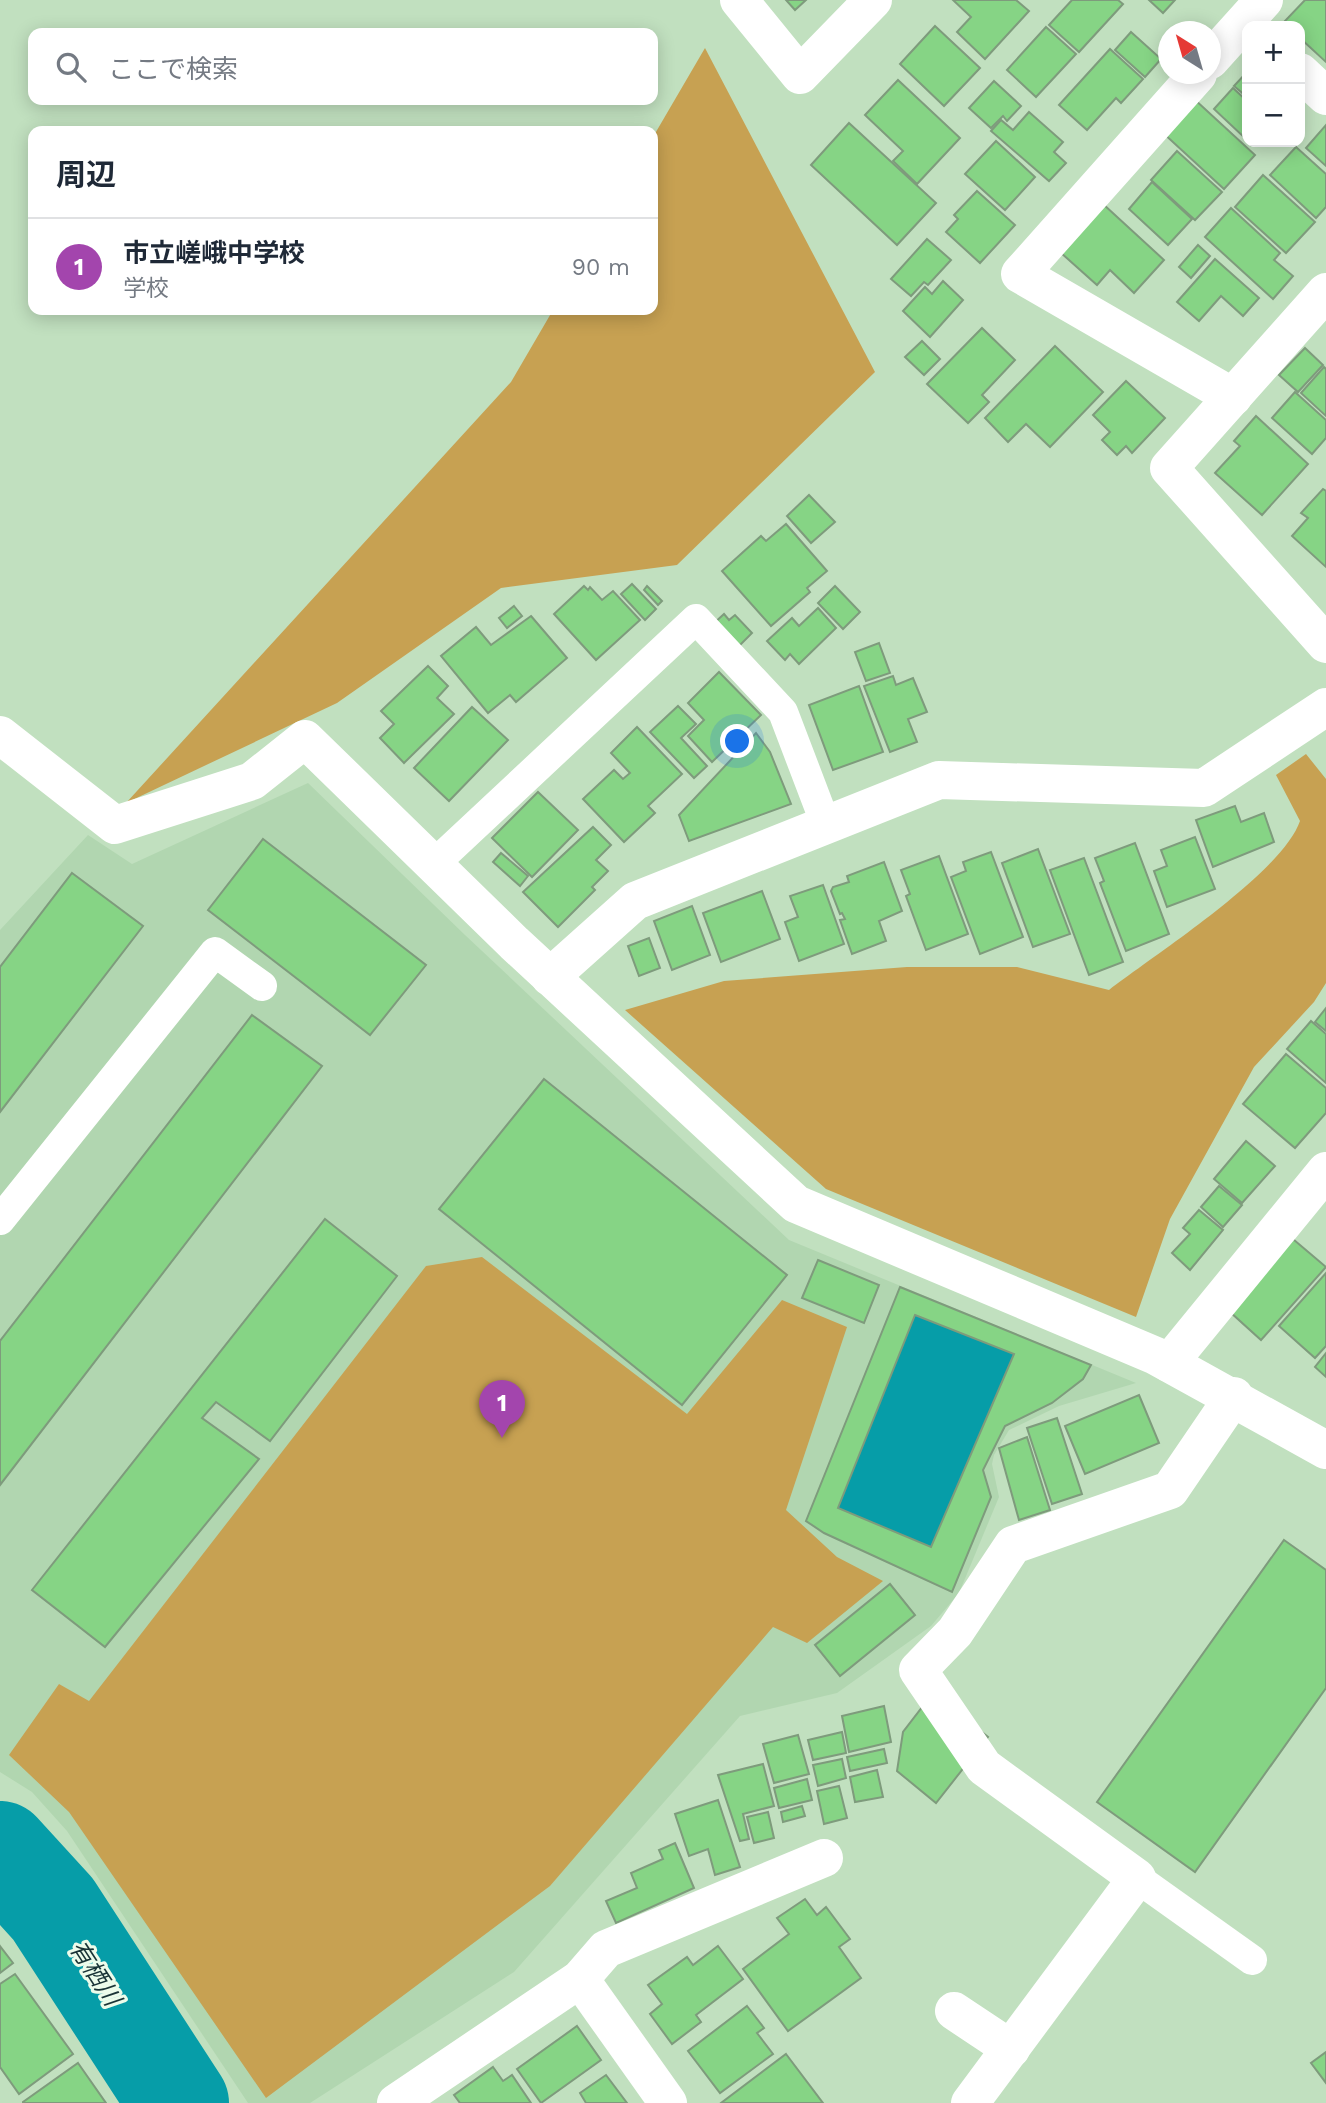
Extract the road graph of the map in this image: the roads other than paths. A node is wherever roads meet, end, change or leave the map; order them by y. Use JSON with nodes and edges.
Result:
{"nodes":[{"id":1,"x":739,"y":0,"type":"edge"},
{"id":2,"x":873,"y":0,"type":"edge"},
{"id":3,"x":1253,"y":16,"type":"edge"},
{"id":4,"x":1221,"y":49,"type":"edge"},
{"id":5,"x":1305,"y":77,"type":"edge"},
{"id":6,"x":1189,"y":84,"type":"edge"},
{"id":7,"x":1326,"y":96,"type":"edge"},
{"id":8,"x":1326,"y":292,"type":"edge"},
{"id":9,"x":1233,"y":397,"type":"junction"},
{"id":10,"x":1326,"y":644,"type":"edge"},
{"id":11,"x":1326,"y":707,"type":"edge"},
{"id":12,"x":0,"y":735,"type":"edge"},
{"id":13,"x":826,"y":825,"type":"junction"},
{"id":14,"x":433,"y":864,"type":"junction"},
{"id":15,"x":550,"y":977,"type":"junction"},
{"id":16,"x":262,"y":986,"type":"dead end"},
{"id":17,"x":1326,"y":1171,"type":"edge"},
{"id":18,"x":0,"y":1220,"type":"edge"},
{"id":19,"x":1169,"y":1363,"type":"junction"},
{"id":20,"x":1234,"y":1396,"type":"junction"},
{"id":21,"x":1326,"y":1450,"type":"edge"},
{"id":22,"x":824,"y":1858,"type":"dead end"},
{"id":23,"x":1137,"y":1878,"type":"junction"},
{"id":24,"x":1252,"y":1960,"type":"dead end"},
{"id":25,"x":580,"y":1979,"type":"junction"},
{"id":26,"x":954,"y":2011,"type":"dead end"},
{"id":27,"x":1011,"y":2049,"type":"junction"},
{"id":28,"x":396,"y":2103,"type":"edge"},
{"id":29,"x":668,"y":2103,"type":"edge"},
{"id":30,"x":970,"y":2103,"type":"edge"}],
"edges":[{"from":1,"to":2,"type":"street"},
{"from":3,"to":4,"type":"street"},
{"from":5,"to":7,"type":"street"},
{"from":6,"to":9,"type":"street"},
{"from":8,"to":9,"type":"street"},
{"from":9,"to":10,"type":"street"},
{"from":11,"to":13,"type":"street"},
{"from":12,"to":14,"type":"street"},
{"from":13,"to":14,"type":"lane"},
{"from":13,"to":15,"type":"street"},
{"from":14,"to":15,"type":"street"},
{"from":15,"to":19,"type":"street"},
{"from":16,"to":18,"type":"lane"},
{"from":17,"to":19,"type":"street"},
{"from":19,"to":20,"type":"street"},
{"from":20,"to":21,"type":"street"},
{"from":20,"to":23,"type":"street"},
{"from":22,"to":25,"type":"street"},
{"from":23,"to":24,"type":"lane"},
{"from":23,"to":27,"type":"street"},
{"from":25,"to":28,"type":"street"},
{"from":25,"to":29,"type":"street"},
{"from":26,"to":27,"type":"street"},
{"from":27,"to":30,"type":"street"}]}
